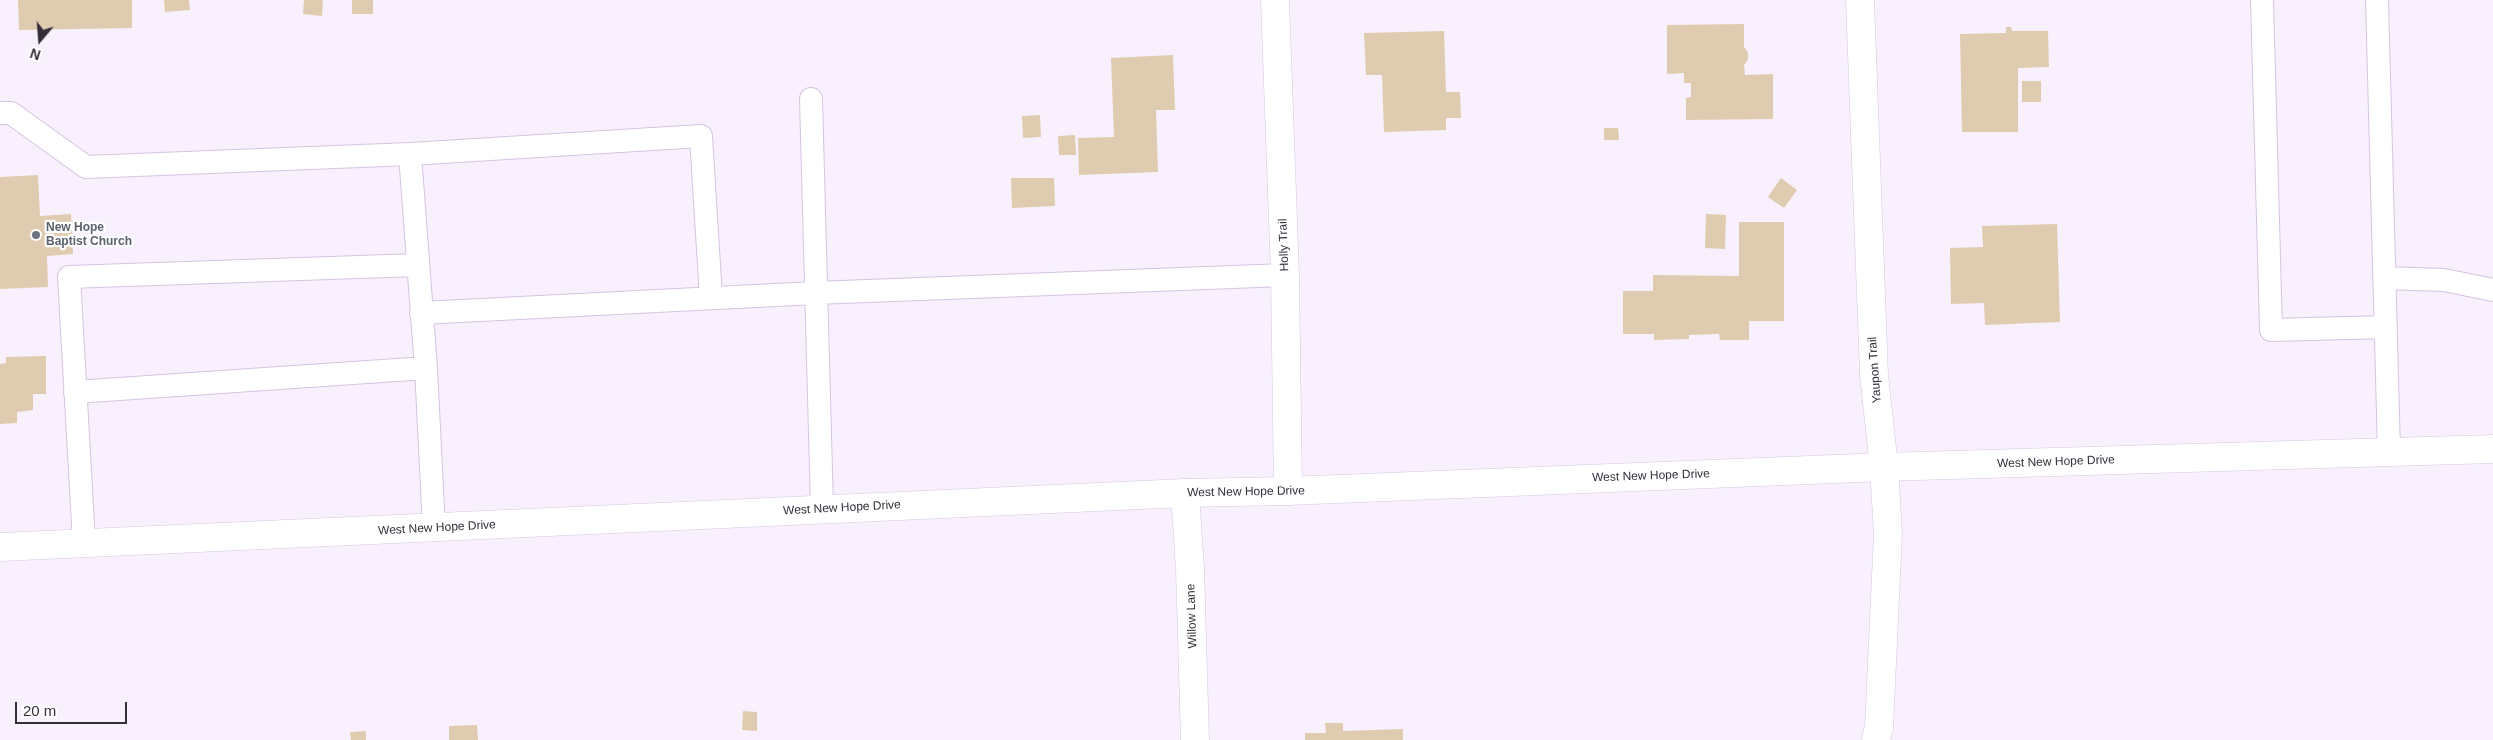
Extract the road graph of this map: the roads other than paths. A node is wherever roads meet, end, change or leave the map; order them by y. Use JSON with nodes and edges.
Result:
{"nodes":[{"id":1,"x":1275,"y":0,"type":"edge"},
{"id":2,"x":1860,"y":0,"type":"edge"},
{"id":3,"x":2262,"y":0,"type":"edge"},
{"id":4,"x":2377,"y":0,"type":"edge"},
{"id":5,"x":811,"y":99,"type":"dead end"},
{"id":6,"x":0,"y":113,"type":"edge"},
{"id":7,"x":410,"y":154,"type":"junction"},
{"id":8,"x":417,"y":265,"type":"junction"},
{"id":9,"x":1285,"y":275,"type":"junction"},
{"id":10,"x":2384,"y":278,"type":"junction"},
{"id":11,"x":2493,"y":290,"type":"edge"},
{"id":12,"x":815,"y":292,"type":"junction"},
{"id":13,"x":710,"y":298,"type":"junction"},
{"id":14,"x":421,"y":313,"type":"junction"},
{"id":15,"x":2386,"y":327,"type":"junction"},
{"id":16,"x":426,"y":368,"type":"junction"},
{"id":17,"x":75,"y":392,"type":"junction"},
{"id":18,"x":2493,"y":449,"type":"edge"},
{"id":19,"x":2389,"y":452,"type":"junction"},
{"id":20,"x":1884,"y":467,"type":"junction"},
{"id":21,"x":1288,"y":491,"type":"junction"},
{"id":22,"x":1185,"y":493,"type":"junction"},
{"id":23,"x":822,"y":508,"type":"junction"},
{"id":24,"x":434,"y":528,"type":"junction"},
{"id":25,"x":84,"y":542,"type":"junction"},
{"id":26,"x":0,"y":547,"type":"edge"},
{"id":27,"x":1195,"y":740,"type":"edge"},
{"id":28,"x":1876,"y":740,"type":"edge"}],
"edges":[{"from":1,"to":9,"type":"main road","name":"Holly Trail"},
{"from":2,"to":20,"type":"main road","name":"Yaupon Trail"},
{"from":3,"to":15,"type":"lane"},
{"from":4,"to":10,"type":"lane"},
{"from":5,"to":12,"type":"lane"},
{"from":6,"to":7,"type":"lane"},
{"from":7,"to":8,"type":"lane"},
{"from":7,"to":13,"type":"lane"},
{"from":8,"to":14,"type":"lane"},
{"from":8,"to":17,"type":"lane"},
{"from":9,"to":12,"type":"lane"},
{"from":9,"to":21,"type":"main road","name":"Holly Trail"},
{"from":10,"to":11,"type":"lane"},
{"from":10,"to":15,"type":"lane"},
{"from":12,"to":13,"type":"lane"},
{"from":12,"to":23,"type":"lane"},
{"from":13,"to":14,"type":"lane"},
{"from":14,"to":16,"type":"lane"},
{"from":15,"to":19,"type":"lane"},
{"from":16,"to":17,"type":"lane"},
{"from":16,"to":24,"type":"lane"},
{"from":17,"to":25,"type":"lane"},
{"from":18,"to":19,"type":"main road","name":"West New Hope Drive"},
{"from":19,"to":20,"type":"main road","name":"West New Hope Drive"},
{"from":20,"to":21,"type":"main road","name":"West New Hope Drive"},
{"from":20,"to":28,"type":"main road","name":"Yaupon Trail"},
{"from":21,"to":22,"type":"main road","name":"West New Hope Drive"},
{"from":22,"to":23,"type":"main road","name":"West New Hope Drive"},
{"from":22,"to":27,"type":"main road","name":"Willow Lane"},
{"from":23,"to":24,"type":"main road","name":"West New Hope Drive"},
{"from":24,"to":25,"type":"main road","name":"West New Hope Drive"},
{"from":25,"to":26,"type":"main road","name":"West New Hope Drive"}]}
